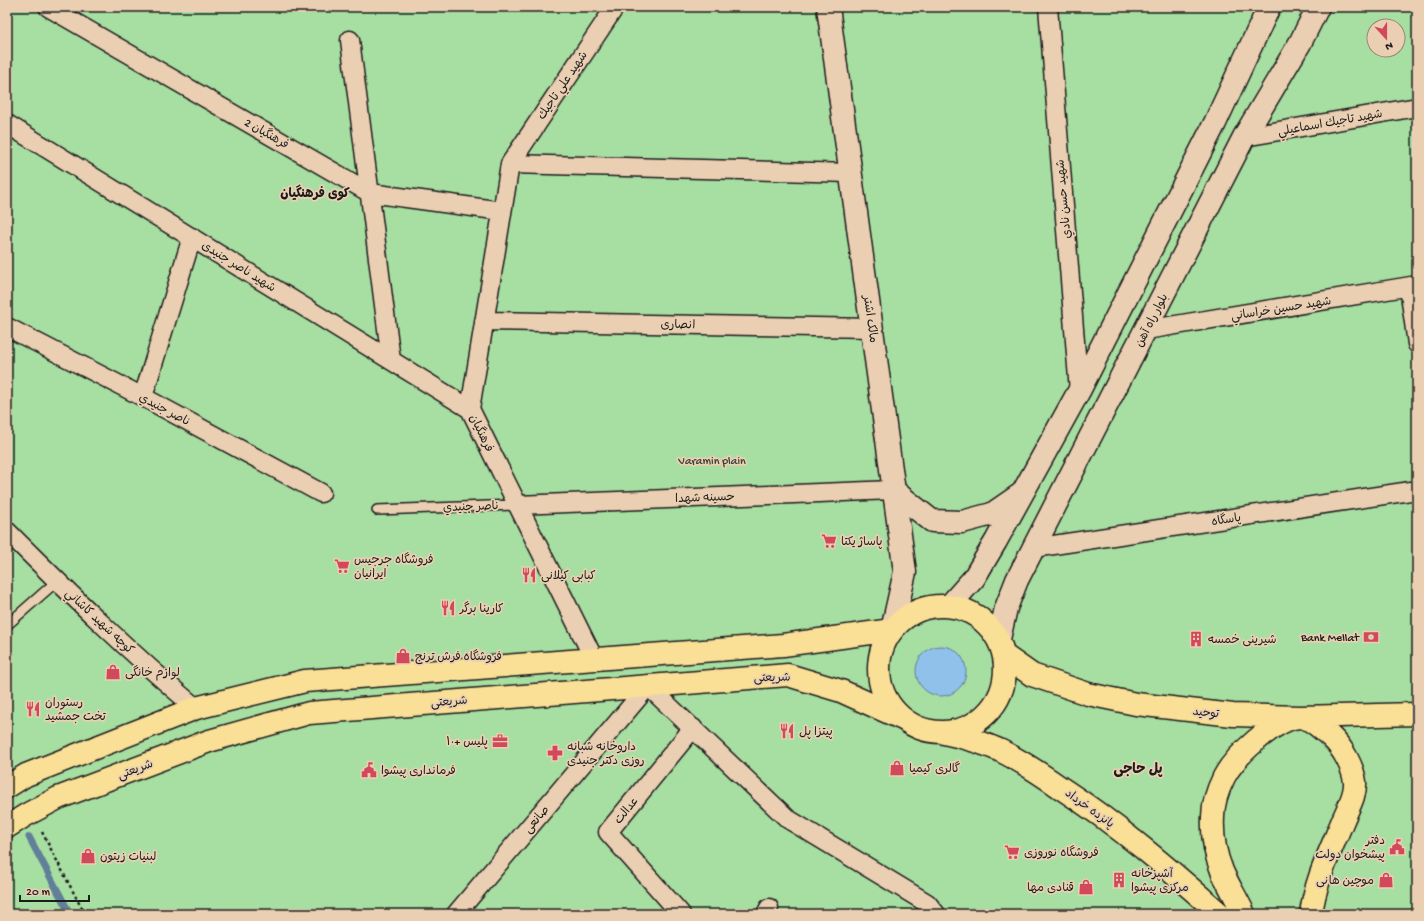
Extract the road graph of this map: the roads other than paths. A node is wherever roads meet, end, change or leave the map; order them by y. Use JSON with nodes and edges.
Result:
{"nodes":[{"id":1,"x":48,"y":7,"type":"edge"},
{"id":2,"x":615,"y":7,"type":"edge"},
{"id":3,"x":828,"y":7,"type":"edge"},
{"id":4,"x":1048,"y":7,"type":"edge"},
{"id":5,"x":1269,"y":7,"type":"edge"},
{"id":6,"x":1318,"y":7,"type":"edge"},
{"id":7,"x":350,"y":40,"type":"dead end"},
{"id":8,"x":1417,"y":107,"type":"edge"},
{"id":9,"x":7,"y":124,"type":"edge"},
{"id":10,"x":1244,"y":137,"type":"junction"},
{"id":11,"x":510,"y":164,"type":"junction"},
{"id":12,"x":851,"y":173,"type":"junction"},
{"id":13,"x":370,"y":193,"type":"junction"},
{"id":14,"x":502,"y":211,"type":"junction"},
{"id":15,"x":192,"y":238,"type":"junction"},
{"id":16,"x":1413,"y":286,"type":"edge"},
{"id":17,"x":484,"y":320,"type":"junction"},
{"id":18,"x":7,"y":326,"type":"edge"},
{"id":19,"x":872,"y":328,"type":"junction"},
{"id":20,"x":1146,"y":330,"type":"junction"},
{"id":21,"x":1417,"y":344,"type":"edge"},
{"id":22,"x":391,"y":360,"type":"junction"},
{"id":23,"x":1079,"y":391,"type":"junction"},
{"id":24,"x":143,"y":397,"type":"junction"},
{"id":25,"x":470,"y":409,"type":"junction"},
{"id":26,"x":893,"y":490,"type":"junction"},
{"id":27,"x":1417,"y":490,"type":"edge"},
{"id":28,"x":321,"y":493,"type":"dead end"},
{"id":29,"x":1023,"y":493,"type":"junction"},
{"id":30,"x":517,"y":505,"type":"junction"},
{"id":31,"x":377,"y":510,"type":"dead end"},
{"id":32,"x":7,"y":531,"type":"edge"},
{"id":33,"x":1034,"y":548,"type":"junction"},
{"id":34,"x":57,"y":581,"type":"junction"},
{"id":35,"x":950,"y":605,"type":"junction"},
{"id":36,"x":7,"y":625,"type":"edge"},
{"id":37,"x":892,"y":630,"type":"junction"},
{"id":38,"x":1002,"y":647,"type":"junction"},
{"id":39,"x":594,"y":659,"type":"junction"},
{"id":40,"x":648,"y":686,"type":"junction"},
{"id":41,"x":196,"y":708,"type":"junction"},
{"id":42,"x":1417,"y":714,"type":"edge"},
{"id":43,"x":1300,"y":717,"type":"junction"},
{"id":44,"x":904,"y":719,"type":"junction"},
{"id":45,"x":693,"y":728,"type":"junction"},
{"id":46,"x":943,"y":732,"type":"junction"},
{"id":47,"x":7,"y":787,"type":"edge"},
{"id":48,"x":7,"y":827,"type":"edge"},
{"id":49,"x":928,"y":910,"type":"edge"},
{"id":50,"x":676,"y":912,"type":"edge"},
{"id":51,"x":456,"y":914,"type":"edge"},
{"id":52,"x":1220,"y":914,"type":"edge"},
{"id":53,"x":1244,"y":914,"type":"edge"},
{"id":54,"x":1311,"y":914,"type":"edge"}],
"edges":[{"from":1,"to":13,"type":"street","name":"فرهنگيان 2"},
{"from":2,"to":11,"type":"street","name":"شهيد علي تاجيك"},
{"from":3,"to":12,"type":"main road","name":"مالک اشتر"},
{"from":4,"to":23,"type":"street","name":"شهيد حسن نادي"},
{"from":5,"to":23,"type":"main road"},
{"from":6,"to":10,"type":"main road","name":"بلوار راه آهن"},
{"from":7,"to":13,"type":"street"},
{"from":8,"to":10,"type":"street","name":"شهيد تاجيك اسماعيلي"},
{"from":9,"to":15,"type":"street","name":"شهيد ناصر جنیدی"},
{"from":10,"to":20,"type":"main road","name":"بلوار راه آهن"},
{"from":11,"to":12,"type":"street"},
{"from":11,"to":14,"type":"street","name":"فرهنگیان"},
{"from":12,"to":19,"type":"main road","name":"مالک اشتر"},
{"from":13,"to":14,"type":"street","name":"فرهنگيان 2"},
{"from":13,"to":22,"type":"street"},
{"from":14,"to":17,"type":"street","name":"فرهنگیان"},
{"from":15,"to":22,"type":"street","name":"شهيد ناصر جنیدی"},
{"from":15,"to":24,"type":"street"},
{"from":16,"to":20,"type":"street","name":"شهيد حسين خراساني"},
{"from":16,"to":21,"type":"street"},
{"from":17,"to":19,"type":"street","name":"انصاری"},
{"from":17,"to":25,"type":"street","name":"فرهنگیان"},
{"from":18,"to":24,"type":"street","name":"ناصر جنيدي"},
{"from":19,"to":26,"type":"main road","name":"مالک اشتر"},
{"from":20,"to":33,"type":"main road","name":"بلوار راه آهن"},
{"from":22,"to":25,"type":"street","name":"شهيد ناصر جنیدی"},
{"from":23,"to":29,"type":"main road"},
{"from":24,"to":28,"type":"street","name":"ناصر جنيدي"},
{"from":25,"to":30,"type":"street","name":"فرهنگیان"},
{"from":26,"to":29,"type":"main road"},
{"from":26,"to":30,"type":"street","name":"حسینه شهدا"},
{"from":26,"to":37,"type":"main road","name":"مالک اشتر"},
{"from":27,"to":33,"type":"street","name":"پاسگاه"},
{"from":29,"to":35,"type":"main road"},
{"from":30,"to":31,"type":"lane","name":"ناصر جنيدي"},
{"from":30,"to":39,"type":"street","name":"فرهنگیان"},
{"from":32,"to":34,"type":"street","name":"كوچه شهيد كاشاني"},
{"from":33,"to":38,"type":"main road","name":"بلوار راه آهن"},
{"from":34,"to":36,"type":"lane"},
{"from":34,"to":41,"type":"street","name":"كوچه شهيد كاشاني"},
{"from":35,"to":37,"type":"main road"},
{"from":35,"to":38,"type":"main road"},
{"from":37,"to":39,"type":"main road"},
{"from":37,"to":44,"type":"main road"},
{"from":38,"to":43,"type":"main road","name":"توحید"},
{"from":38,"to":46,"type":"main road"},
{"from":39,"to":41,"type":"main road"},
{"from":40,"to":44,"type":"main road","name":"شریعتی"},
{"from":40,"to":45,"type":"street"},
{"from":40,"to":48,"type":"main road","name":"شریعتی"},
{"from":40,"to":51,"type":"street","name":"صانعی"},
{"from":41,"to":47,"type":"main road"},
{"from":42,"to":43,"type":"main road","name":"توحید"},
{"from":43,"to":53,"type":"main road"},
{"from":43,"to":54,"type":"main road"},
{"from":44,"to":46,"type":"main road"},
{"from":45,"to":49,"type":"street"},
{"from":45,"to":50,"type":"street","name":"عدالت"},
{"from":46,"to":52,"type":"main road","name":"پانزده خرداد"}]}
